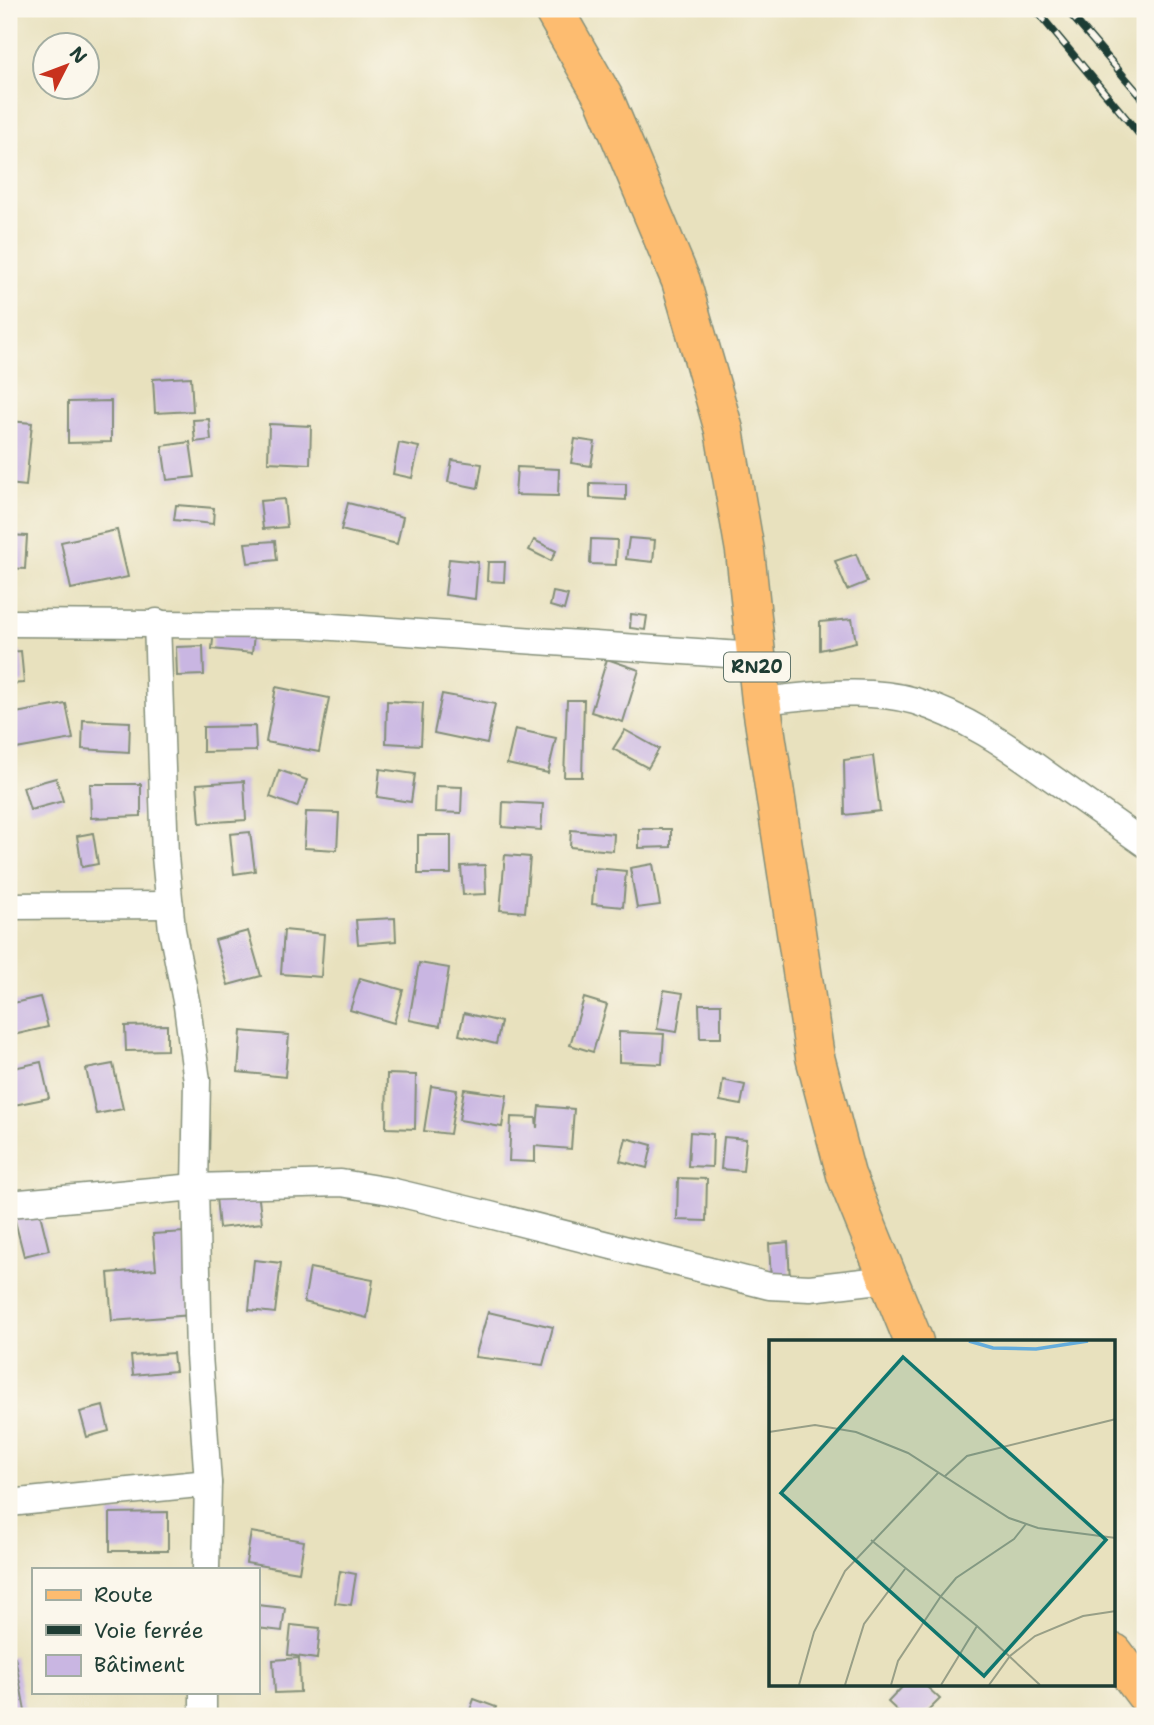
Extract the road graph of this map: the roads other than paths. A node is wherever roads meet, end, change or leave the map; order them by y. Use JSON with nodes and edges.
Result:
{"nodes":[{"id":1,"x":553,"y":9,"type":"edge"},
{"id":2,"x":157,"y":622,"type":"junction"},
{"id":3,"x":9,"y":623,"type":"edge"},
{"id":4,"x":756,"y":656,"type":"junction"},
{"id":5,"x":761,"y":701,"type":"junction"},
{"id":6,"x":1145,"y":844,"type":"edge"},
{"id":7,"x":170,"y":905,"type":"junction"},
{"id":8,"x":9,"y":906,"type":"edge"},
{"id":9,"x":195,"y":1187,"type":"junction"},
{"id":10,"x":9,"y":1204,"type":"edge"},
{"id":11,"x":889,"y":1279,"type":"junction"},
{"id":12,"x":913,"y":1340,"type":"edge"},
{"id":13,"x":208,"y":1483,"type":"junction"},
{"id":14,"x":9,"y":1503,"type":"edge"},
{"id":15,"x":206,"y":1568,"type":"edge"},
{"id":16,"x":1116,"y":1656,"type":"edge"},
{"id":17,"x":203,"y":1694,"type":"edge"},
{"id":18,"x":1145,"y":1694,"type":"edge"},
{"id":19,"x":203,"y":1716,"type":"edge"}],
"edges":[{"from":1,"to":4,"type":"main road","number":"RN20"},
{"from":2,"to":3,"type":"street"},
{"from":2,"to":4,"type":"street"},
{"from":2,"to":7,"type":"street"},
{"from":4,"to":5,"type":"main road","number":"RN20"},
{"from":5,"to":6,"type":"street"},
{"from":5,"to":11,"type":"main road","number":"RN20"},
{"from":7,"to":8,"type":"street"},
{"from":7,"to":9,"type":"street"},
{"from":9,"to":10,"type":"street"},
{"from":9,"to":11,"type":"street"},
{"from":9,"to":13,"type":"street"},
{"from":11,"to":12,"type":"main road","number":"RN20"},
{"from":13,"to":14,"type":"street"},
{"from":13,"to":15,"type":"street"},
{"from":16,"to":18,"type":"main road"},
{"from":17,"to":19,"type":"street"}]}
